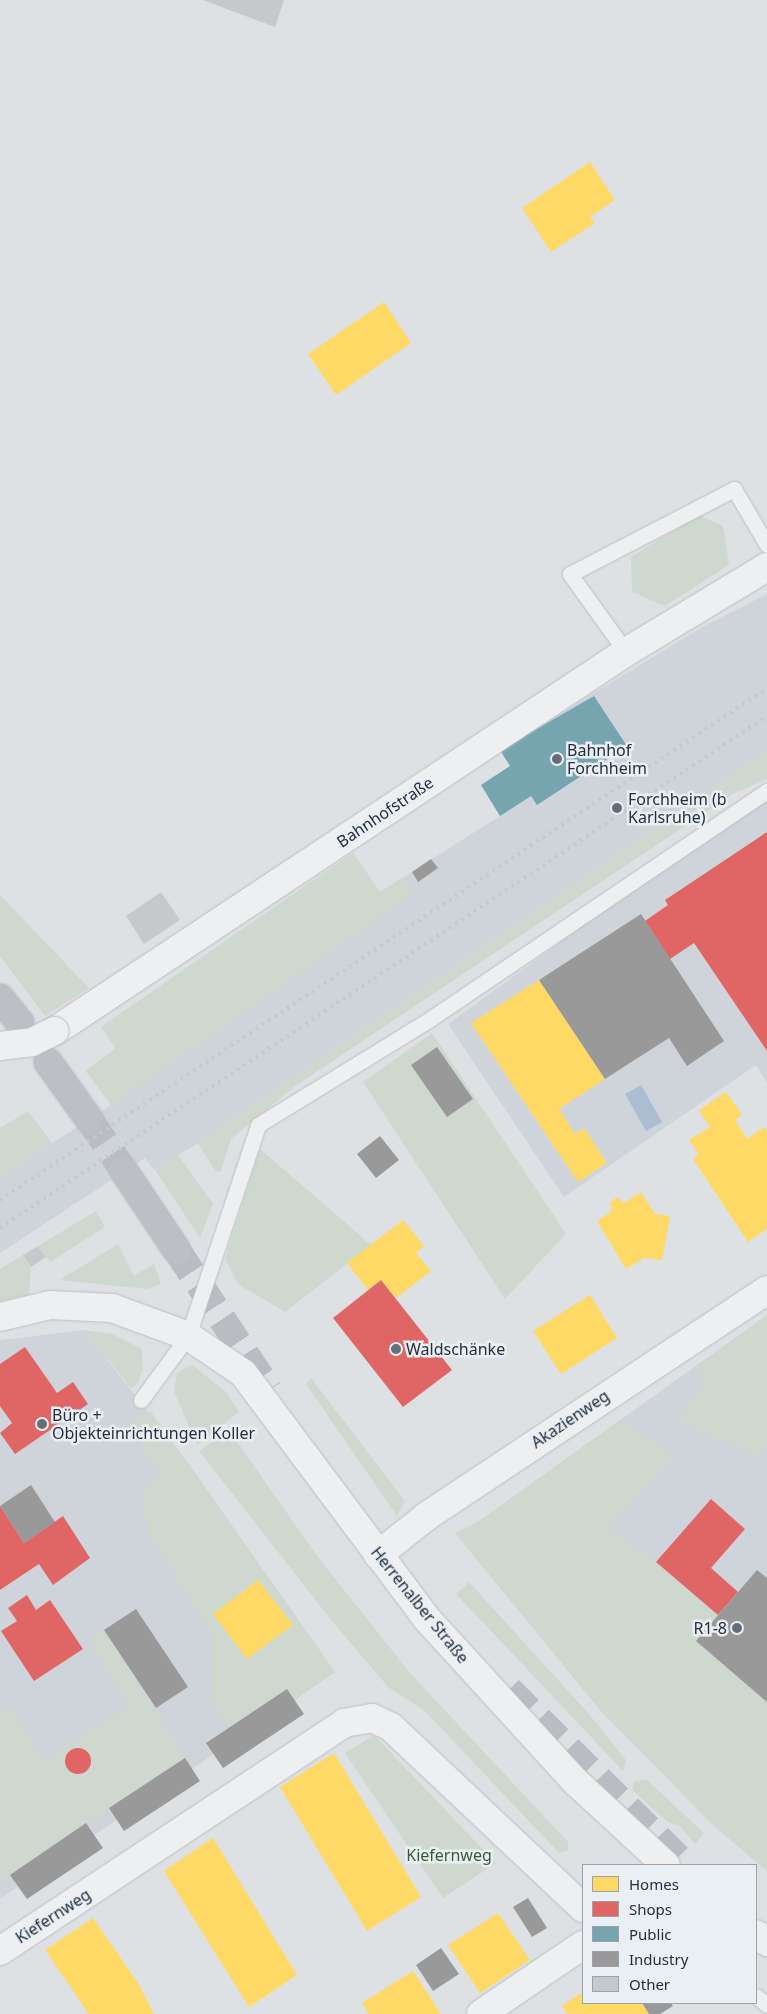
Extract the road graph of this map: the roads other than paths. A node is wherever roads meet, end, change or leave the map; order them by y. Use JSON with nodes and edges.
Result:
{"nodes":[{"id":1,"x":767,"y":545,"type":"edge"},
{"id":2,"x":767,"y":566,"type":"edge"},
{"id":3,"x":626,"y":652,"type":"junction"},
{"id":4,"x":767,"y":791,"type":"edge"},
{"id":5,"x":0,"y":998,"type":"edge"},
{"id":6,"x":20,"y":1022,"type":"dead end"},
{"id":7,"x":0,"y":1046,"type":"edge"},
{"id":8,"x":48,"y":1062,"type":"dead end"},
{"id":9,"x":89,"y":1119,"type":"tunnel mouth"},
{"id":10,"x":124,"y":1172,"type":"tunnel mouth"},
{"id":11,"x":176,"y":1249,"type":"tunnel mouth"},
{"id":12,"x":767,"y":1290,"type":"edge"},
{"id":13,"x":0,"y":1317,"type":"edge"},
{"id":14,"x":188,"y":1336,"type":"junction"},
{"id":15,"x":141,"y":1400,"type":"dead end"},
{"id":16,"x":378,"y":1555,"type":"junction"},
{"id":17,"x":665,"y":1864,"type":"edge"},
{"id":18,"x":582,"y":1907,"type":"edge"},
{"id":19,"x":582,"y":1946,"type":"edge"},
{"id":20,"x":0,"y":1952,"type":"edge"},
{"id":21,"x":482,"y":2014,"type":"edge"}],
"edges":[{"from":1,"to":3,"type":"lane"},
{"from":2,"to":3,"type":"street","name":"Bahnhofstraße"},
{"from":3,"to":7,"type":"street","name":"Bahnhofstraße","bridge":true},
{"from":4,"to":14,"type":"lane"},
{"from":5,"to":6,"type":"main road"},
{"from":8,"to":9,"type":"main road"},
{"from":10,"to":11,"type":"main road"},
{"from":12,"to":16,"type":"street","name":"Akazienweg"},
{"from":13,"to":14,"type":"street","name":"Herrenalber Straße"},
{"from":14,"to":15,"type":"lane"},
{"from":14,"to":16,"type":"street","name":"Herrenalber Straße"},
{"from":16,"to":17,"type":"street","name":"Herrenalber Straße"},
{"from":18,"to":20,"type":"street","name":"Kiefernweg"},
{"from":19,"to":21,"type":"street"}]}
